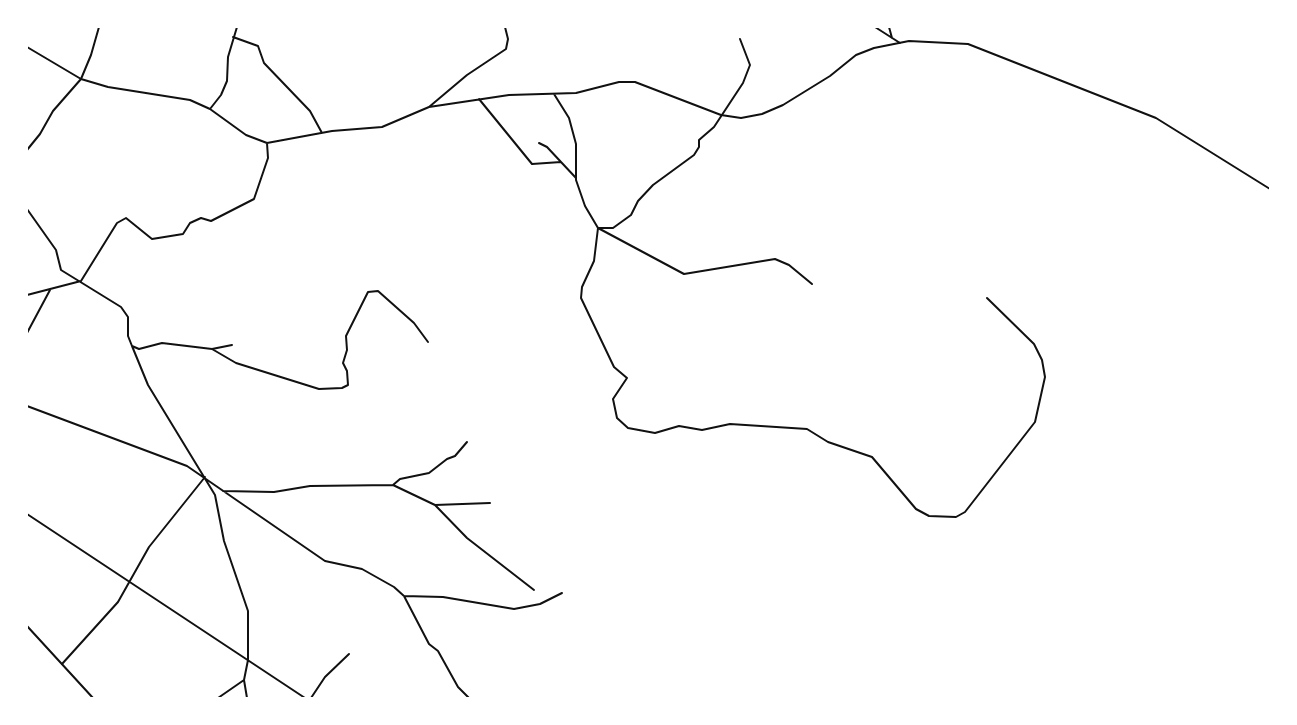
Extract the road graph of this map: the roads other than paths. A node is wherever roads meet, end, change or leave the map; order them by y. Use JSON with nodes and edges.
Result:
{"nodes":[{"id":1,"x":99,"y":27,"type":"edge"},
{"id":2,"x":237,"y":27,"type":"edge"},
{"id":3,"x":506,"y":27,"type":"edge"},
{"id":4,"x":875,"y":27,"type":"edge"},
{"id":5,"x":890,"y":27,"type":"edge"},
{"id":6,"x":233,"y":37,"type":"junction"},
{"id":7,"x":740,"y":39,"type":"dead end"},
{"id":8,"x":892,"y":39,"type":"junction"},
{"id":9,"x":900,"y":43,"type":"junction"},
{"id":10,"x":27,"y":47,"type":"edge"},
{"id":11,"x":81,"y":79,"type":"junction"},
{"id":12,"x":554,"y":94,"type":"junction"},
{"id":13,"x":478,"y":99,"type":"junction"},
{"id":14,"x":429,"y":107,"type":"junction"},
{"id":15,"x":210,"y":109,"type":"junction"},
{"id":16,"x":721,"y":116,"type":"junction"},
{"id":17,"x":322,"y":133,"type":"junction"},
{"id":18,"x":539,"y":143,"type":"dead end"},
{"id":19,"x":267,"y":144,"type":"junction"},
{"id":20,"x":27,"y":150,"type":"edge"},
{"id":21,"x":561,"y":162,"type":"junction"},
{"id":22,"x":576,"y":178,"type":"junction"},
{"id":23,"x":1270,"y":189,"type":"edge"},
{"id":24,"x":27,"y":209,"type":"edge"},
{"id":25,"x":598,"y":228,"type":"junction"},
{"id":26,"x":81,"y":281,"type":"junction"},
{"id":27,"x":812,"y":284,"type":"dead end"},
{"id":28,"x":50,"y":289,"type":"junction"},
{"id":29,"x":27,"y":295,"type":"edge"},
{"id":30,"x":987,"y":298,"type":"dead end"},
{"id":31,"x":27,"y":333,"type":"edge"},
{"id":32,"x":428,"y":342,"type":"dead end"},
{"id":33,"x":232,"y":345,"type":"dead end"},
{"id":34,"x":132,"y":346,"type":"junction"},
{"id":35,"x":212,"y":349,"type":"junction"},
{"id":36,"x":27,"y":406,"type":"edge"},
{"id":37,"x":467,"y":442,"type":"dead end"},
{"id":38,"x":205,"y":477,"type":"junction"},
{"id":39,"x":393,"y":485,"type":"junction"},
{"id":40,"x":223,"y":491,"type":"junction"},
{"id":41,"x":490,"y":503,"type":"dead end"},
{"id":42,"x":435,"y":505,"type":"junction"},
{"id":43,"x":27,"y":514,"type":"edge"},
{"id":44,"x":128,"y":579,"type":"junction"},
{"id":45,"x":534,"y":590,"type":"dead end"},
{"id":46,"x":562,"y":594,"type":"dead end"},
{"id":47,"x":405,"y":596,"type":"junction"},
{"id":48,"x":27,"y":627,"type":"edge"},
{"id":49,"x":350,"y":654,"type":"dead end"},
{"id":50,"x":248,"y":660,"type":"junction"},
{"id":51,"x":62,"y":664,"type":"junction"},
{"id":52,"x":244,"y":680,"type":"junction"},
{"id":53,"x":93,"y":698,"type":"edge"},
{"id":54,"x":218,"y":698,"type":"edge"},
{"id":55,"x":247,"y":698,"type":"edge"},
{"id":56,"x":305,"y":698,"type":"edge"},
{"id":57,"x":310,"y":698,"type":"edge"},
{"id":58,"x":470,"y":698,"type":"edge"}],
"edges":[{"from":1,"to":11,"type":"street"},
{"from":2,"to":6,"type":"street"},
{"from":3,"to":14,"type":"street"},
{"from":4,"to":8,"type":"street"},
{"from":5,"to":8,"type":"street"},
{"from":6,"to":15,"type":"street"},
{"from":6,"to":17,"type":"street"},
{"from":7,"to":16,"type":"street"},
{"from":8,"to":9,"type":"street"},
{"from":9,"to":16,"type":"street"},
{"from":9,"to":23,"type":"street"},
{"from":10,"to":11,"type":"street"},
{"from":11,"to":15,"type":"street"},
{"from":11,"to":20,"type":"street"},
{"from":12,"to":13,"type":"street"},
{"from":12,"to":16,"type":"street"},
{"from":12,"to":22,"type":"street"},
{"from":13,"to":14,"type":"street"},
{"from":13,"to":21,"type":"street"},
{"from":14,"to":17,"type":"street"},
{"from":15,"to":19,"type":"street"},
{"from":16,"to":25,"type":"street"},
{"from":17,"to":19,"type":"street"},
{"from":18,"to":21,"type":"street"},
{"from":19,"to":26,"type":"street"},
{"from":21,"to":22,"type":"street"},
{"from":22,"to":25,"type":"street"},
{"from":24,"to":26,"type":"street"},
{"from":25,"to":27,"type":"street"},
{"from":25,"to":30,"type":"street"},
{"from":26,"to":28,"type":"street"},
{"from":26,"to":34,"type":"street"},
{"from":28,"to":29,"type":"street"},
{"from":28,"to":31,"type":"street"},
{"from":32,"to":35,"type":"street"},
{"from":33,"to":35,"type":"street"},
{"from":34,"to":35,"type":"street"},
{"from":34,"to":38,"type":"street"},
{"from":36,"to":38,"type":"street"},
{"from":37,"to":39,"type":"street"},
{"from":38,"to":40,"type":"street"},
{"from":38,"to":44,"type":"street"},
{"from":38,"to":50,"type":"street"},
{"from":39,"to":40,"type":"street"},
{"from":39,"to":42,"type":"street"},
{"from":40,"to":47,"type":"street"},
{"from":41,"to":42,"type":"street"},
{"from":42,"to":45,"type":"street"},
{"from":43,"to":44,"type":"street"},
{"from":44,"to":50,"type":"street"},
{"from":44,"to":51,"type":"street"},
{"from":46,"to":47,"type":"street"},
{"from":47,"to":58,"type":"street"},
{"from":48,"to":51,"type":"street"},
{"from":49,"to":57,"type":"street"},
{"from":50,"to":52,"type":"street"},
{"from":50,"to":56,"type":"street"},
{"from":51,"to":53,"type":"street"},
{"from":52,"to":54,"type":"street"},
{"from":52,"to":55,"type":"street"}]}
